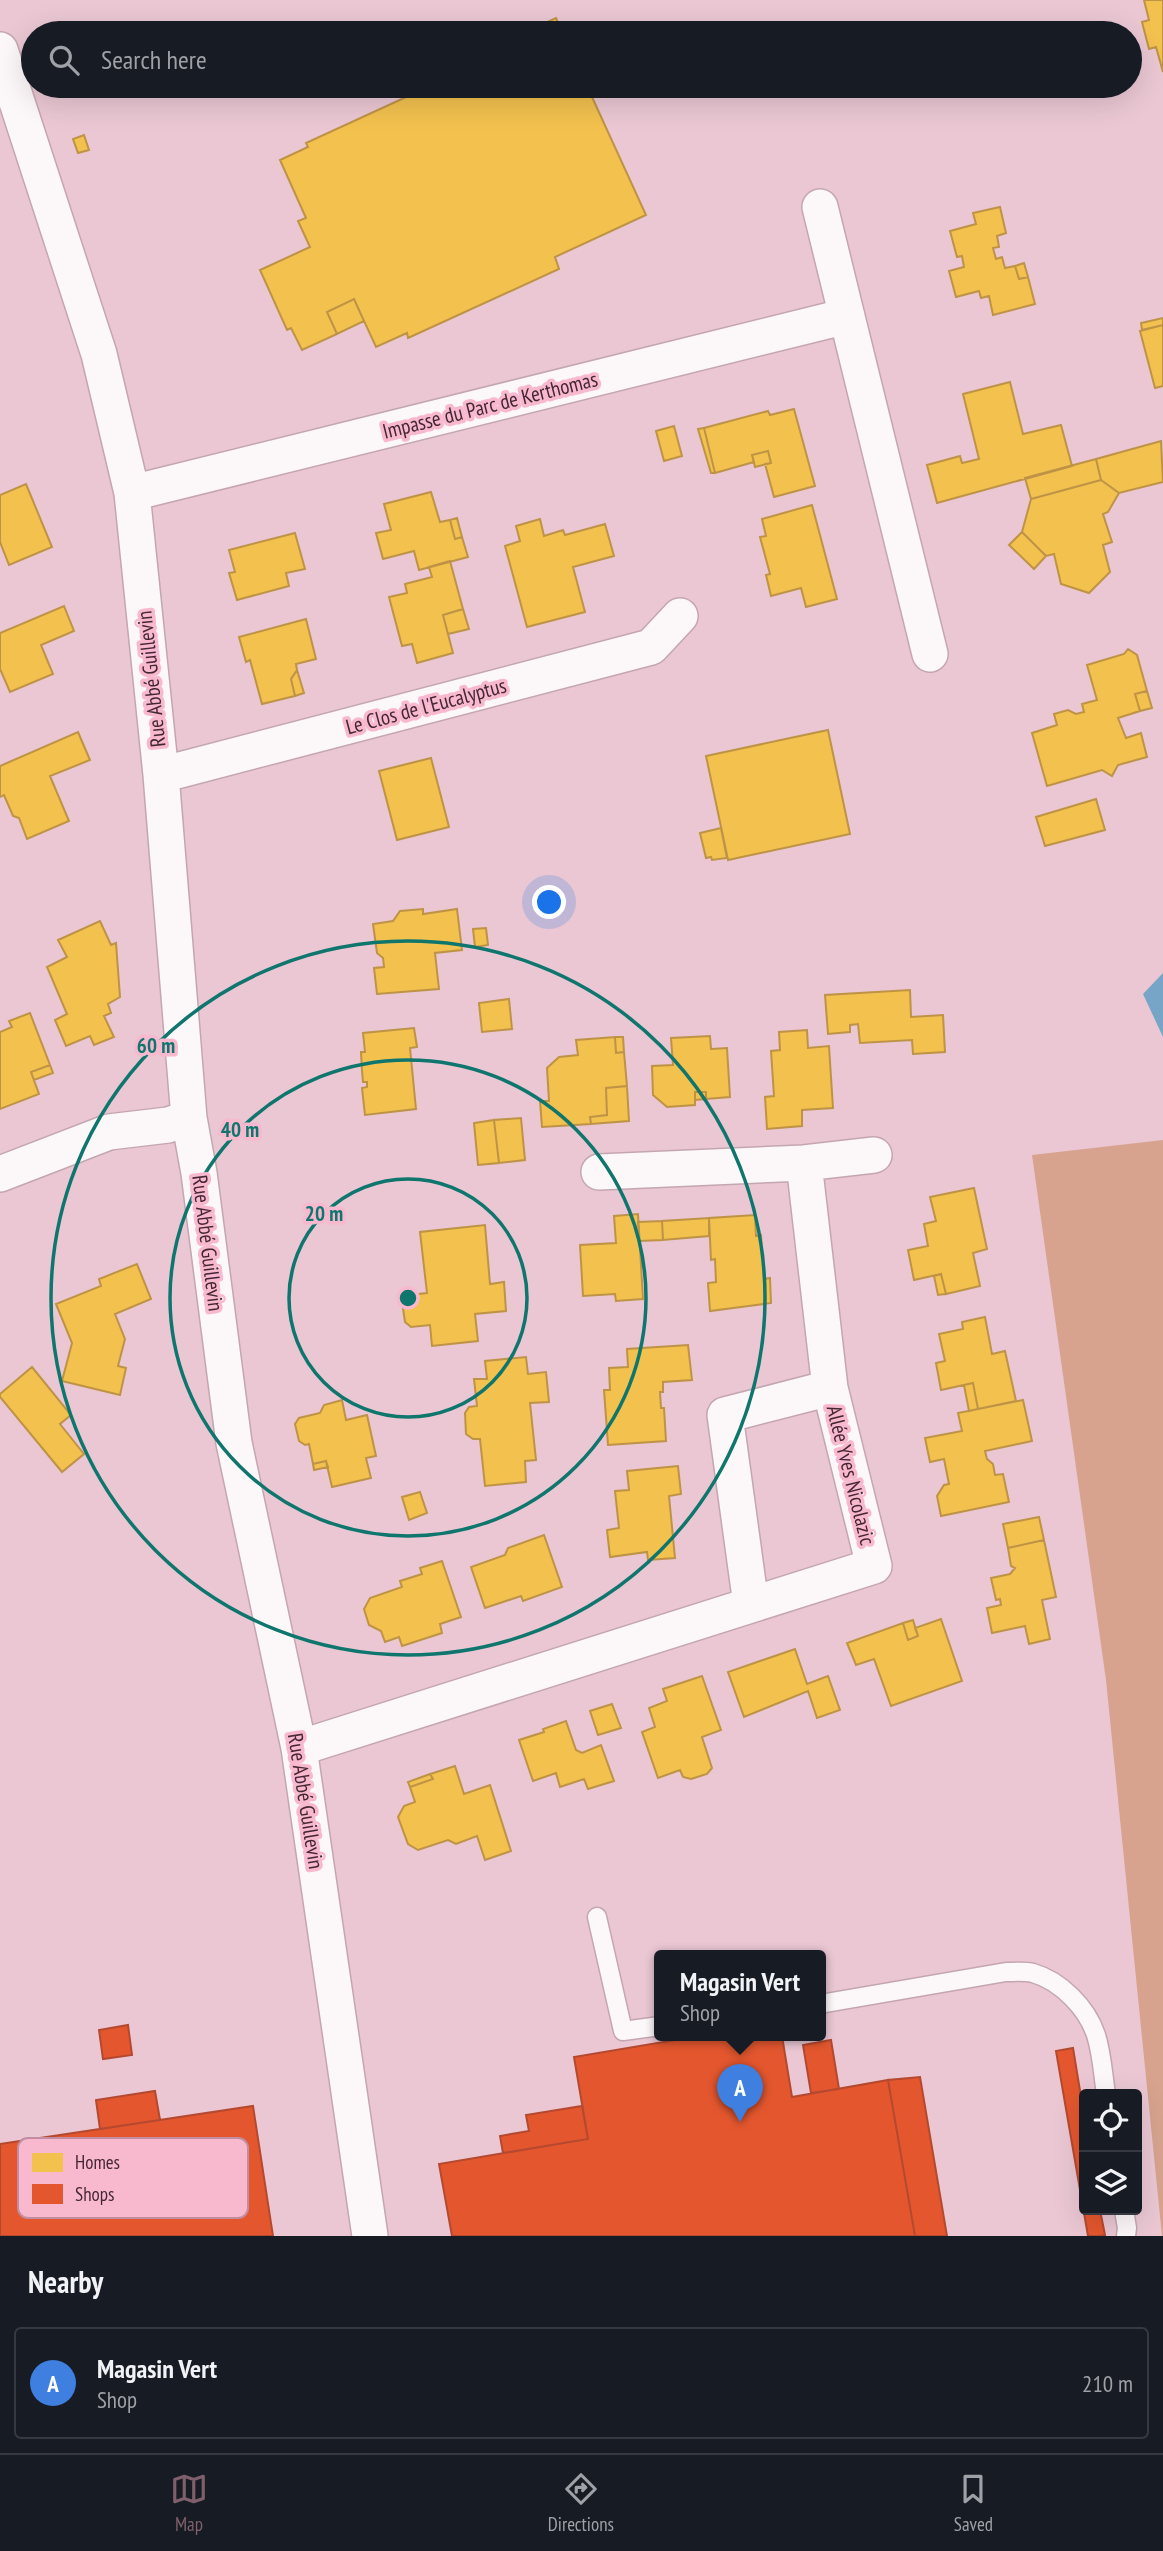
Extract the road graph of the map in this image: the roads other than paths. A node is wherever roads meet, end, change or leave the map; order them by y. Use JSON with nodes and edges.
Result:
{"nodes":[{"id":1,"x":0,"y":50,"type":"edge"},
{"id":2,"x":820,"y":207,"type":"dead end"},
{"id":3,"x":848,"y":316,"type":"junction"},
{"id":4,"x":132,"y":493,"type":"junction"},
{"id":5,"x":680,"y":616,"type":"dead end"},
{"id":6,"x":930,"y":654,"type":"dead end"},
{"id":7,"x":161,"y":775,"type":"junction"},
{"id":8,"x":190,"y":1118,"type":"junction"},
{"id":9,"x":874,"y":1154,"type":"dead end"},
{"id":10,"x":804,"y":1163,"type":"junction"},
{"id":11,"x":599,"y":1172,"type":"dead end"},
{"id":12,"x":0,"y":1174,"type":"edge"},
{"id":13,"x":830,"y":1388,"type":"junction"},
{"id":14,"x":751,"y":1605,"type":"junction"},
{"id":15,"x":299,"y":1748,"type":"junction"},
{"id":16,"x":597,"y":1917,"type":"dead end"},
{"id":17,"x":826,"y":2003,"type":"edge"},
{"id":18,"x":654,"y":2027,"type":"edge"},
{"id":19,"x":1104,"y":2089,"type":"edge"},
{"id":20,"x":1125,"y":2215,"type":"edge"},
{"id":21,"x":370,"y":2236,"type":"edge"},
{"id":22,"x":1126,"y":2236,"type":"edge"}],
"edges":[{"from":1,"to":4,"type":"street","name":"Rue Abbé Guillevin"},
{"from":2,"to":3,"type":"street"},
{"from":3,"to":4,"type":"street","name":"Impasse du Parc de Kerthomas"},
{"from":3,"to":6,"type":"street"},
{"from":4,"to":7,"type":"street","name":"Rue Abbé Guillevin"},
{"from":5,"to":7,"type":"street","name":"Le Clos de l'Eucalyptus"},
{"from":7,"to":8,"type":"street","name":"Rue Abbé Guillevin"},
{"from":8,"to":12,"type":"street"},
{"from":8,"to":15,"type":"street","name":"Rue Abbé Guillevin"},
{"from":9,"to":10,"type":"street"},
{"from":10,"to":11,"type":"street"},
{"from":10,"to":13,"type":"street"},
{"from":13,"to":14,"type":"street","name":"Allée Yves Nicolazic"},
{"from":13,"to":14,"type":"street","name":"Allée Yves Nicolazic"},
{"from":14,"to":15,"type":"street","name":"Allée Yves Nicolazic"},
{"from":15,"to":21,"type":"street","name":"Rue Abbé Guillevin"},
{"from":16,"to":18,"type":"lane"},
{"from":17,"to":19,"type":"lane"},
{"from":20,"to":22,"type":"lane"}]}
